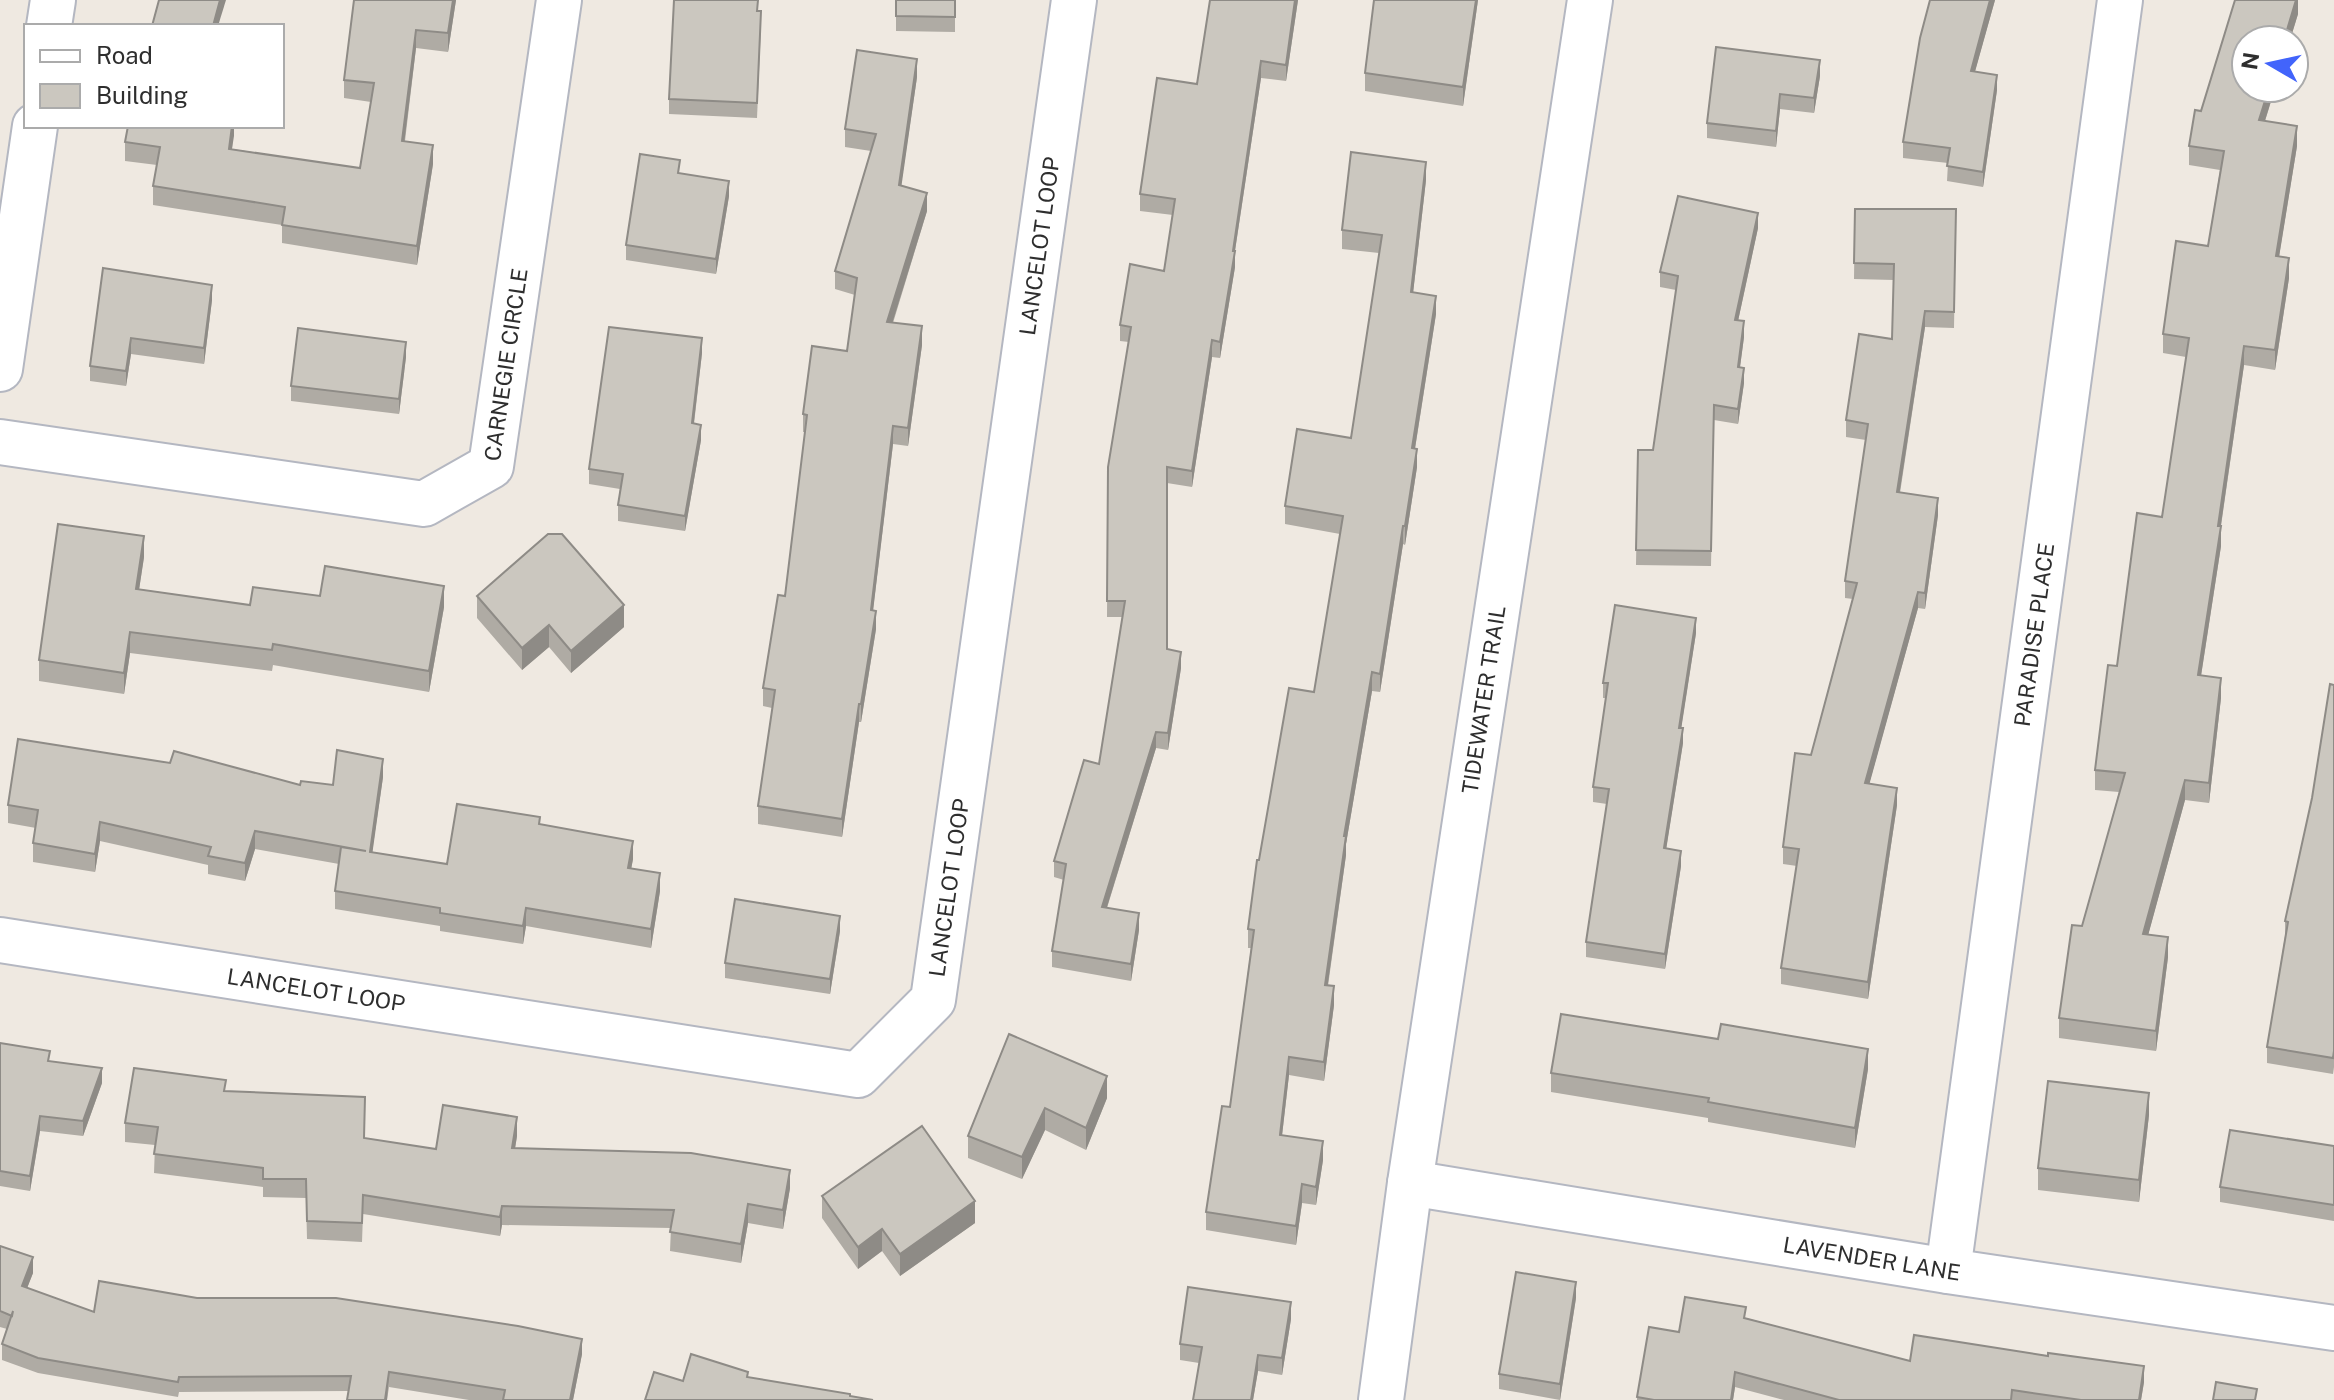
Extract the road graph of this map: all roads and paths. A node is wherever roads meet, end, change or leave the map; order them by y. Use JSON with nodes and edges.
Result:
{"nodes":[{"id":1,"x":53,"y":0,"type":"edge"},
{"id":2,"x":559,"y":0,"type":"edge"},
{"id":3,"x":1074,"y":0,"type":"edge"},
{"id":4,"x":1590,"y":0,"type":"edge"},
{"id":5,"x":2120,"y":0,"type":"edge"},
{"id":6,"x":49,"y":24,"type":"edge"},
{"id":7,"x":35,"y":128,"type":"edge"},
{"id":8,"x":0,"y":369,"type":"edge"},
{"id":9,"x":0,"y":442,"type":"edge"},
{"id":10,"x":0,"y":940,"type":"edge"},
{"id":11,"x":1410,"y":1183,"type":"junction"},
{"id":12,"x":1948,"y":1271,"type":"junction"},
{"id":13,"x":2334,"y":1328,"type":"edge"},
{"id":14,"x":1381,"y":1400,"type":"edge"}],
"edges":[{"from":1,"to":6,"type":"street"},
{"from":2,"to":9,"type":"street","name":"CARNEGIE CIRCLE"},
{"from":3,"to":10,"type":"street","name":"LANCELOT LOOP"},
{"from":4,"to":11,"type":"street","name":"TIDEWATER TRAIL"},
{"from":5,"to":12,"type":"street","name":"PARADISE PLACE"},
{"from":7,"to":8,"type":"street"},
{"from":11,"to":12,"type":"street","name":"LAVENDER LANE"},
{"from":11,"to":14,"type":"street","name":"TIDEWATER TRAIL"},
{"from":12,"to":13,"type":"street","name":"LAVENDER LANE"}]}
